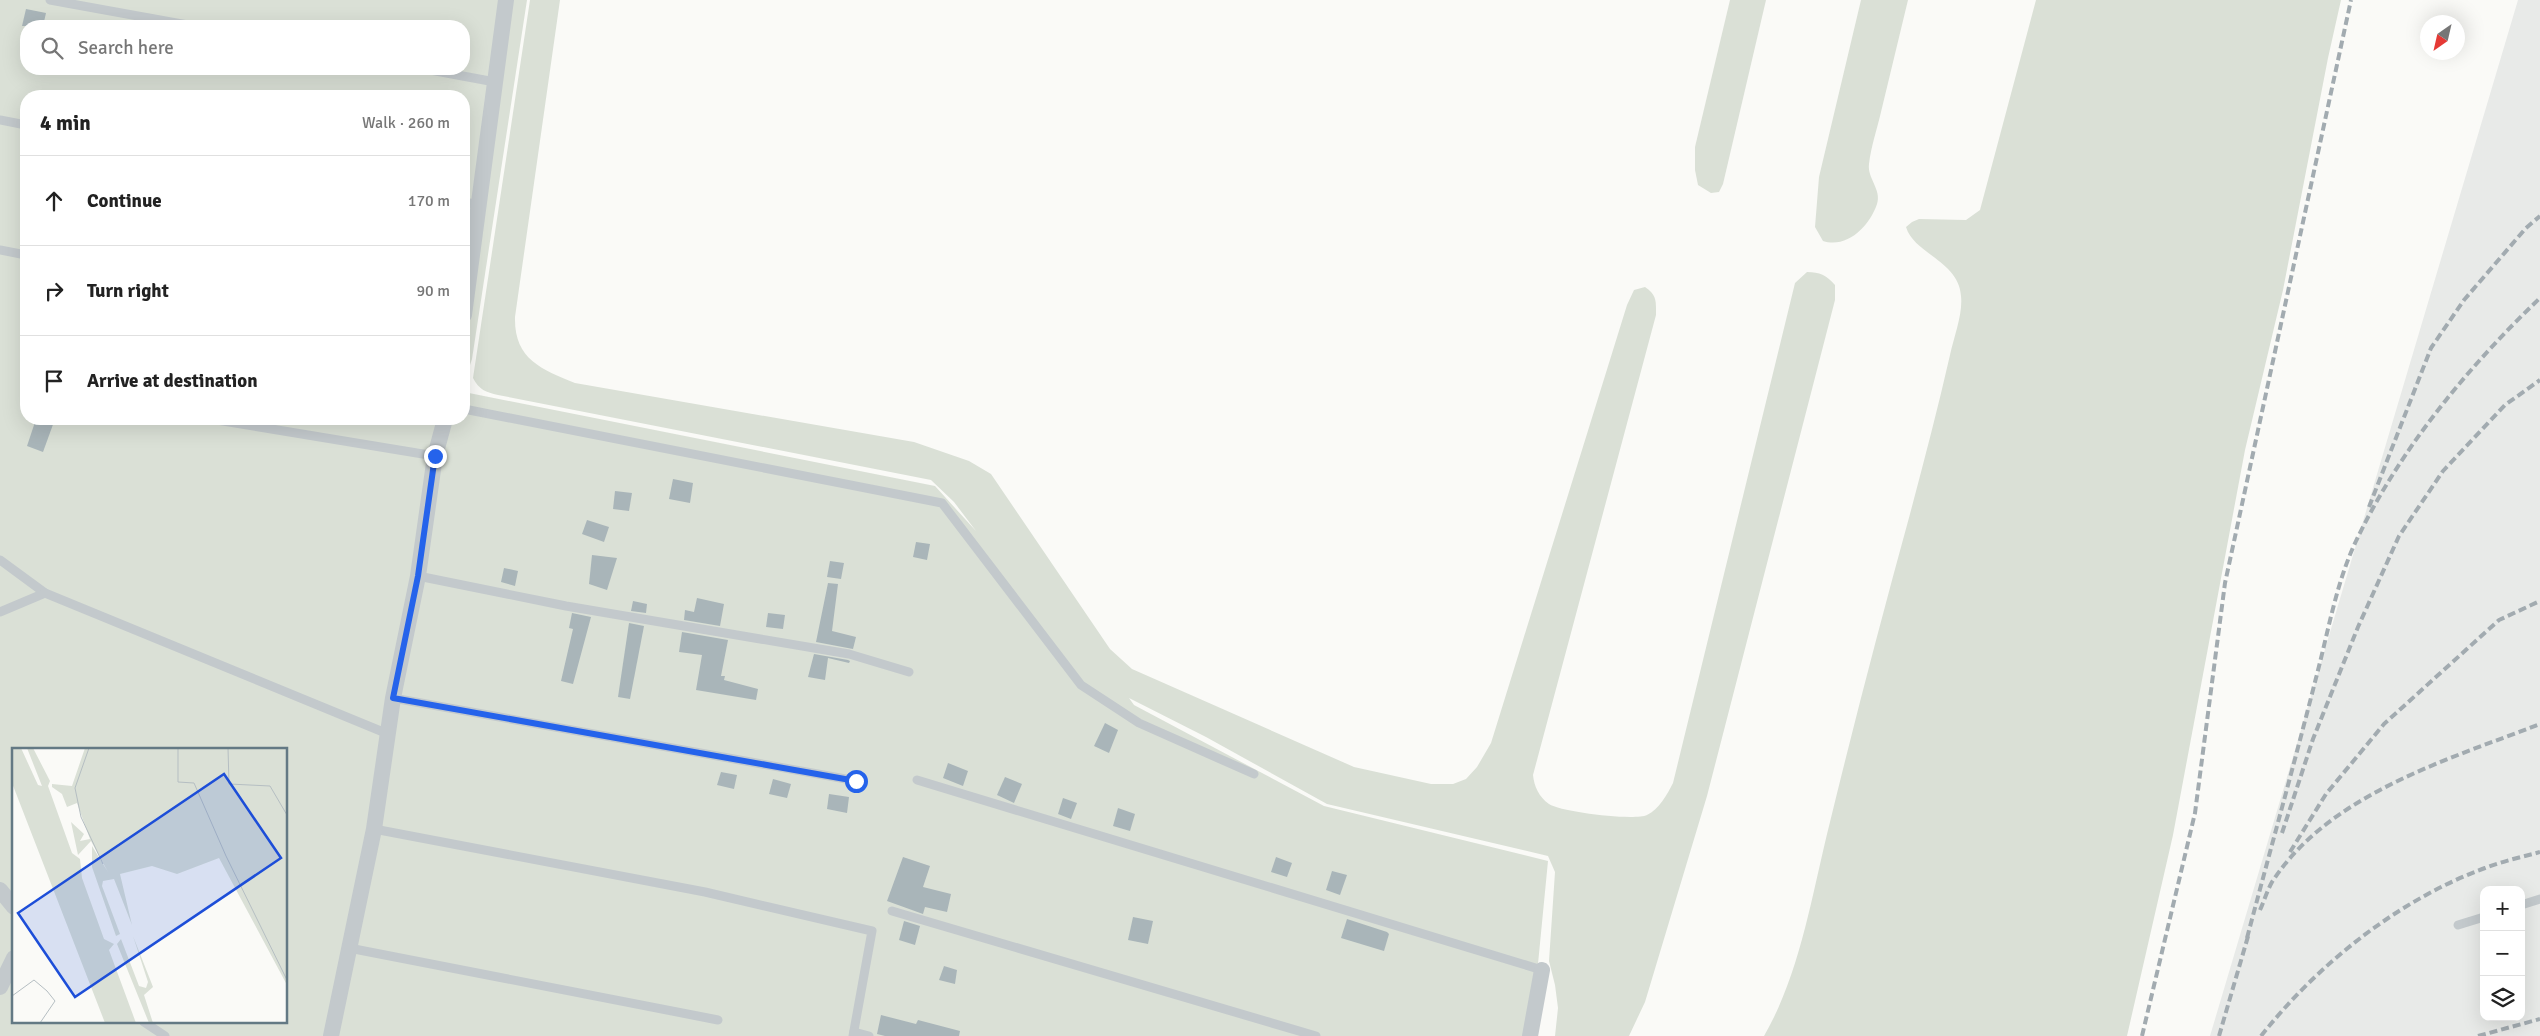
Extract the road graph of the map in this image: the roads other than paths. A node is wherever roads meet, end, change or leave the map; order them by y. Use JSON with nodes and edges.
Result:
{"nodes":[{"id":1,"x":50,"y":0,"type":"edge"},
{"id":2,"x":506,"y":0,"type":"edge"},
{"id":3,"x":160,"y":20,"type":"edge"},
{"id":4,"x":457,"y":75,"type":"edge"},
{"id":5,"x":495,"y":82,"type":"junction"},
{"id":6,"x":0,"y":120,"type":"edge"},
{"id":7,"x":20,"y":124,"type":"edge"},
{"id":8,"x":471,"y":204,"type":"edge"},
{"id":9,"x":470,"y":220,"type":"edge"},
{"id":10,"x":0,"y":250,"type":"edge"},
{"id":11,"x":20,"y":254,"type":"edge"},
{"id":12,"x":470,"y":410,"type":"edge"},
{"id":13,"x":247,"y":425,"type":"edge"},
{"id":14,"x":443,"y":425,"type":"edge"},
{"id":15,"x":435,"y":456,"type":"junction"},
{"id":16,"x":0,"y":560,"type":"edge"},
{"id":17,"x":418,"y":576,"type":"junction"},
{"id":18,"x":45,"y":593,"type":"junction"},
{"id":19,"x":0,"y":612,"type":"edge"},
{"id":20,"x":909,"y":672,"type":"dead end"},
{"id":21,"x":393,"y":698,"type":"junction"},
{"id":22,"x":388,"y":734,"type":"junction"},
{"id":23,"x":1254,"y":774,"type":"dead end"},
{"id":24,"x":917,"y":780,"type":"dead end"},
{"id":25,"x":856,"y":781,"type":"dead end"},
{"id":26,"x":374,"y":829,"type":"junction"},
{"id":27,"x":0,"y":890,"type":"edge"},
{"id":28,"x":2540,"y":899,"type":"edge"},
{"id":29,"x":2525,"y":904,"type":"edge"},
{"id":30,"x":12,"y":905,"type":"edge"},
{"id":31,"x":892,"y":911,"type":"dead end"},
{"id":32,"x":2480,"y":918,"type":"edge"},
{"id":33,"x":2458,"y":925,"type":"dead end"},
{"id":34,"x":349,"y":948,"type":"junction"},
{"id":35,"x":12,"y":962,"type":"edge"},
{"id":36,"x":1542,"y":970,"type":"joint"},
{"id":37,"x":0,"y":987,"type":"edge"},
{"id":38,"x":718,"y":1020,"type":"dead end"},
{"id":39,"x":147,"y":1024,"type":"edge"},
{"id":40,"x":854,"y":1034,"type":"edge"},
{"id":41,"x":164,"y":1036,"type":"edge"},
{"id":42,"x":331,"y":1036,"type":"edge"},
{"id":43,"x":869,"y":1036,"type":"edge"},
{"id":44,"x":1316,"y":1036,"type":"edge"},
{"id":45,"x":1530,"y":1036,"type":"edge"}],
"edges":[{"from":1,"to":3,"type":"lane"},
{"from":2,"to":5,"type":"street"},
{"from":4,"to":5,"type":"lane"},
{"from":5,"to":8,"type":"street"},
{"from":6,"to":7,"type":"lane"},
{"from":8,"to":9,"type":"street"},
{"from":10,"to":11,"type":"lane"},
{"from":12,"to":23,"type":"lane"},
{"from":13,"to":15,"type":"lane"},
{"from":14,"to":15,"type":"street"},
{"from":15,"to":17,"type":"street"},
{"from":16,"to":18,"type":"lane"},
{"from":17,"to":20,"type":"lane"},
{"from":17,"to":21,"type":"street"},
{"from":18,"to":19,"type":"lane"},
{"from":18,"to":22,"type":"lane"},
{"from":21,"to":22,"type":"street"},
{"from":21,"to":25,"type":"lane"},
{"from":22,"to":26,"type":"street"},
{"from":24,"to":36,"type":"lane"},
{"from":26,"to":34,"type":"street"},
{"from":26,"to":40,"type":"lane"},
{"from":27,"to":30,"type":"street"},
{"from":28,"to":29,"type":"lane"},
{"from":31,"to":44,"type":"lane"},
{"from":32,"to":33,"type":"lane"},
{"from":34,"to":38,"type":"lane"},
{"from":34,"to":42,"type":"street"},
{"from":35,"to":37,"type":"street"},
{"from":36,"to":45,"type":"street"},
{"from":39,"to":41,"type":"lane"},
{"from":40,"to":43,"type":"lane"}]}
